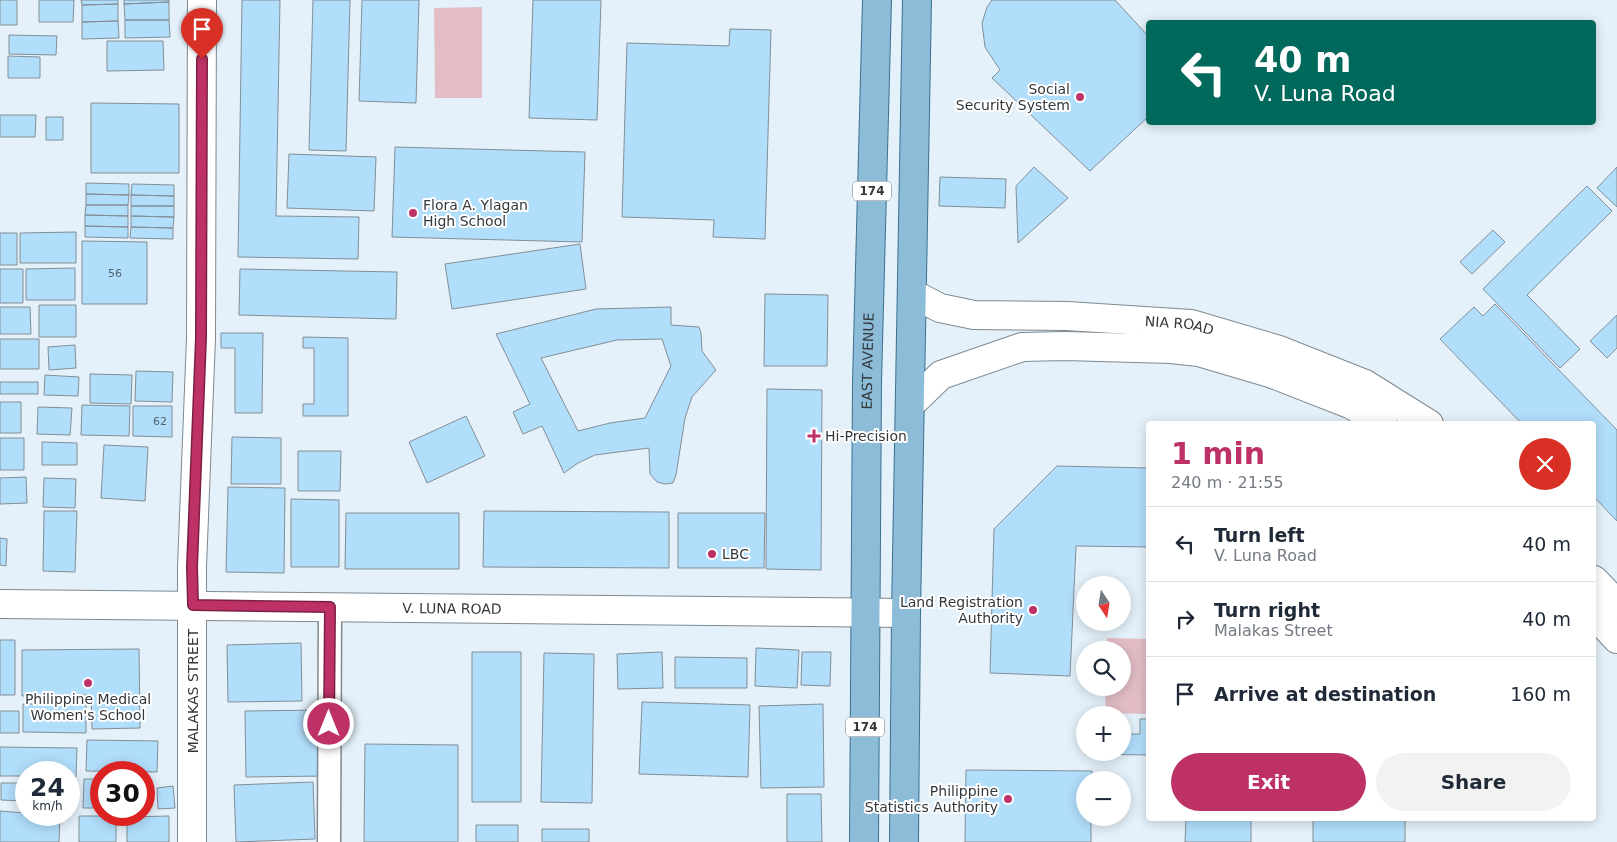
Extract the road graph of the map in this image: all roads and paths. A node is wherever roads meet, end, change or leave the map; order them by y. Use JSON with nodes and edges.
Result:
{"nodes":[{"id":1,"x":202,"y":0,"type":"edge"},
{"id":2,"x":877,"y":0,"type":"edge"},
{"id":3,"x":917,"y":0,"type":"edge"},
{"id":4,"x":913,"y":294,"type":"junction"},
{"id":5,"x":910,"y":405,"type":"junction"},
{"id":6,"x":1378,"y":421,"type":"edge"},
{"id":7,"x":1423,"y":421,"type":"edge"},
{"id":8,"x":1596,"y":582,"type":"edge"},
{"id":9,"x":0,"y":604,"type":"edge"},
{"id":10,"x":1617,"y":604,"type":"edge"},
{"id":11,"x":193,"y":605,"type":"junction"},
{"id":12,"x":330,"y":607,"type":"junction"},
{"id":13,"x":867,"y":612,"type":"junction"},
{"id":14,"x":906,"y":613,"type":"junction"},
{"id":15,"x":1596,"y":616,"type":"edge"},
{"id":16,"x":1617,"y":639,"type":"edge"},
{"id":17,"x":192,"y":842,"type":"edge"},
{"id":18,"x":329,"y":842,"type":"edge"},
{"id":19,"x":864,"y":842,"type":"edge"},
{"id":20,"x":904,"y":842,"type":"edge"}],
"edges":[{"from":1,"to":11,"type":"street","name":"MALAKAS STREET"},
{"from":2,"to":13,"type":"main road","name":"EAST AVENUE","number":"174"},
{"from":3,"to":4,"type":"main road"},
{"from":4,"to":5,"type":"main road"},
{"from":4,"to":7,"type":"street","name":"NIA ROAD"},
{"from":5,"to":6,"type":"street","name":"NIA ROAD"},
{"from":5,"to":14,"type":"main road"},
{"from":8,"to":10,"type":"street"},
{"from":9,"to":11,"type":"street","name":"V. LUNA ROAD"},
{"from":11,"to":12,"type":"street","name":"V. LUNA ROAD"},
{"from":11,"to":17,"type":"street","name":"MALAKAS STREET"},
{"from":12,"to":13,"type":"street","name":"V. LUNA ROAD"},
{"from":12,"to":18,"type":"street"},
{"from":13,"to":14,"type":"street","name":"V. LUNA ROAD"},
{"from":13,"to":19,"type":"main road","name":"EAST AVENUE","number":"174"},
{"from":14,"to":20,"type":"main road"},
{"from":15,"to":16,"type":"street"}]}
